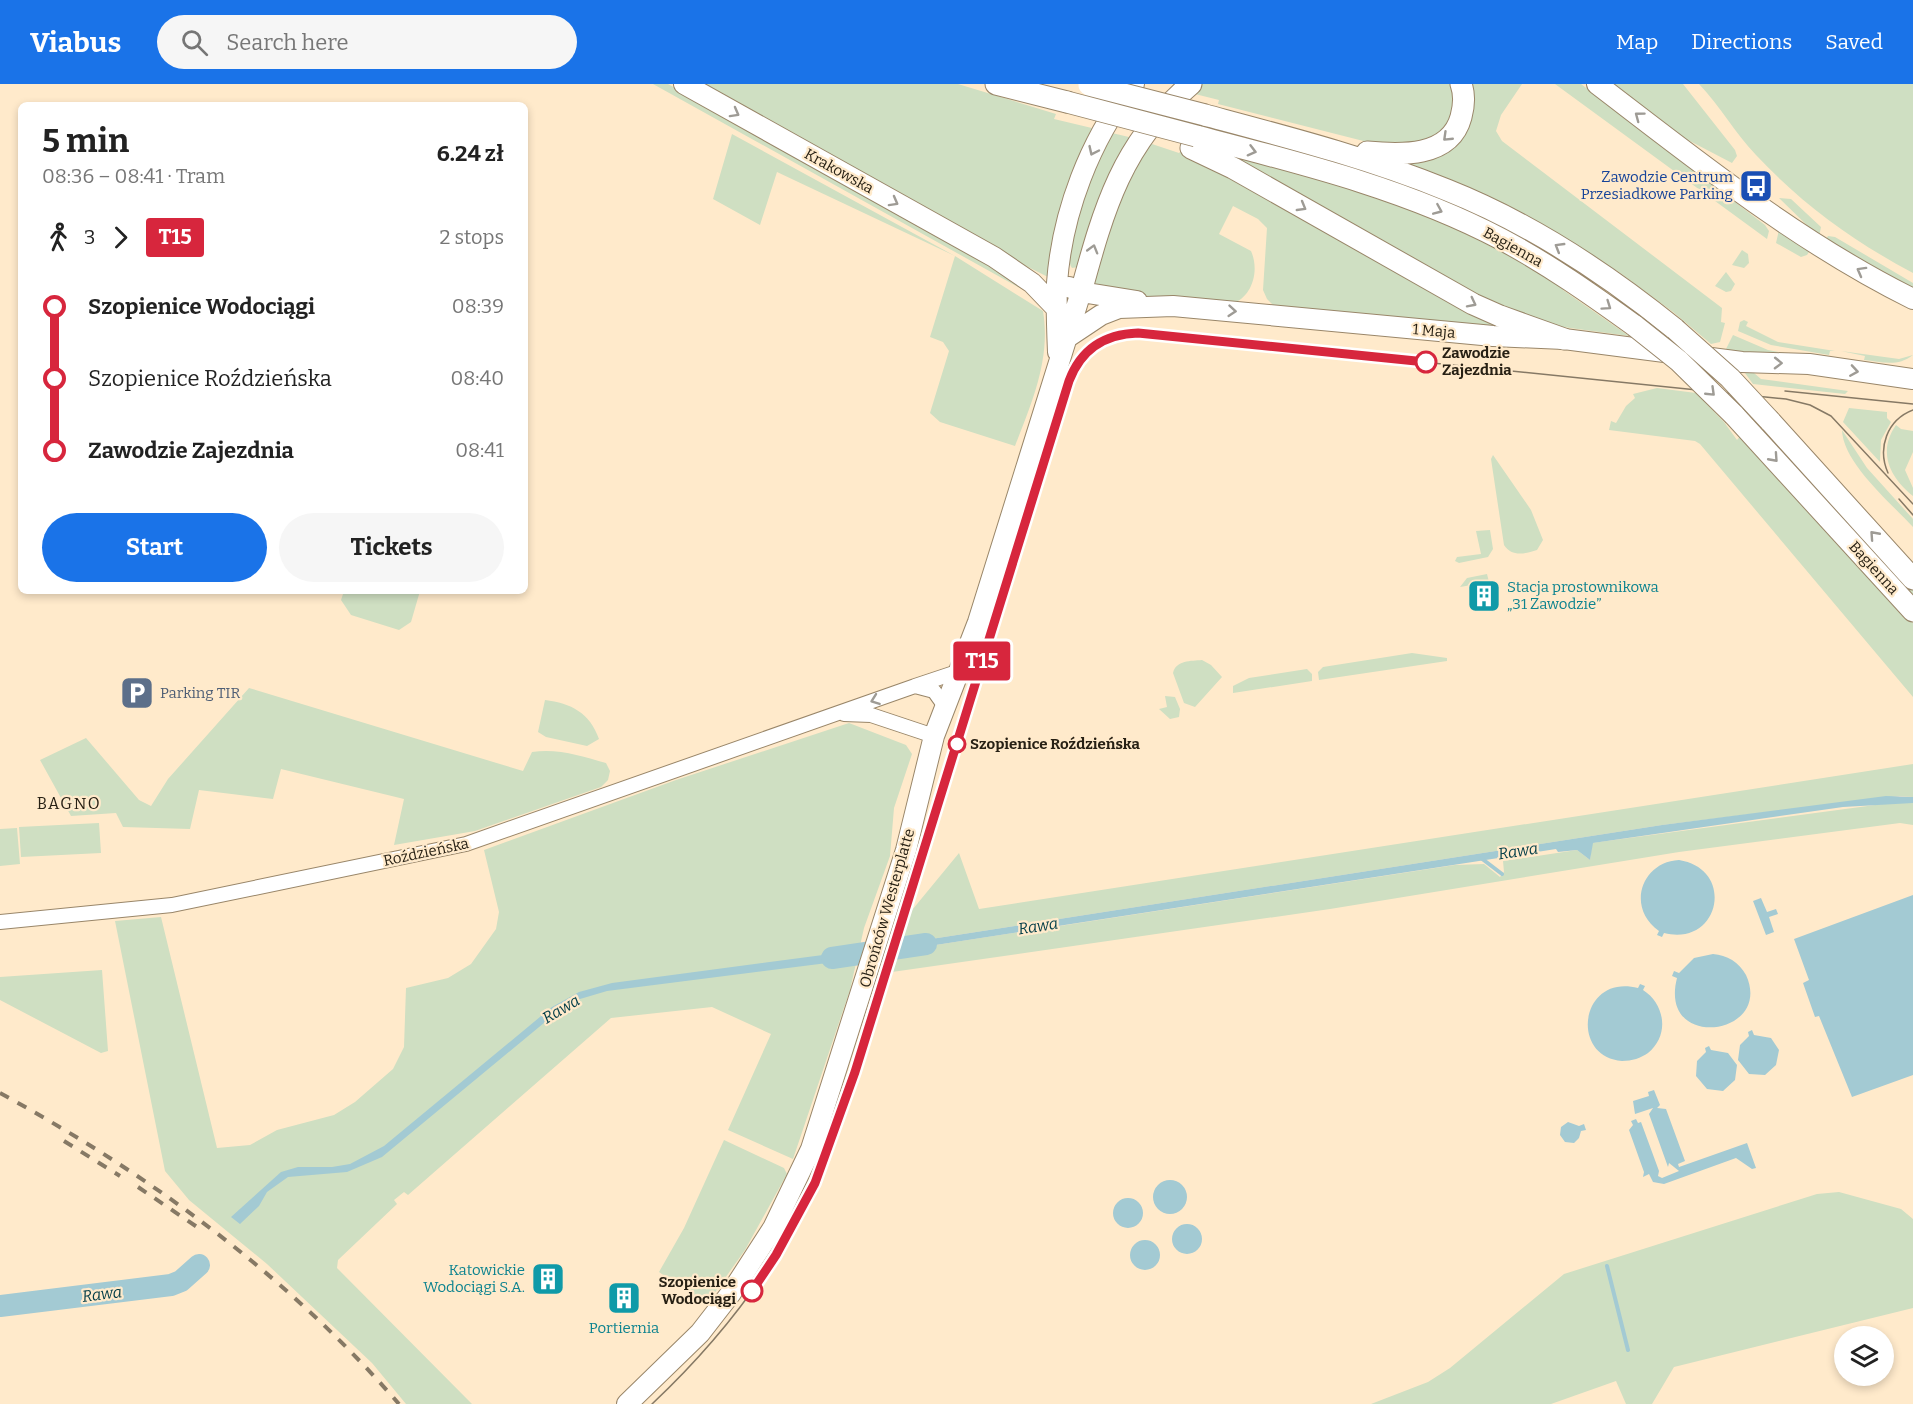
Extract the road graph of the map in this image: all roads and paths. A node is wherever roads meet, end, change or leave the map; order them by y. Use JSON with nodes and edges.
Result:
{"nodes":[{"id":1,"x":684,"y":84,"type":"edge"},
{"id":2,"x":996,"y":84,"type":"edge"},
{"id":3,"x":1134,"y":84,"type":"edge"},
{"id":4,"x":1191,"y":84,"type":"edge"},
{"id":5,"x":1461,"y":84,"type":"edge"},
{"id":6,"x":1598,"y":84,"type":"edge"},
{"id":7,"x":1087,"y":85,"type":"edge"},
{"id":8,"x":1124,"y":108,"type":"junction"},
{"id":9,"x":1193,"y":142,"type":"junction"},
{"id":10,"x":1330,"y":149,"type":"junction"},
{"id":11,"x":994,"y":257,"type":"junction"},
{"id":12,"x":1057,"y":283,"type":"junction"},
{"id":13,"x":1081,"y":292,"type":"junction"},
{"id":14,"x":1913,"y":299,"type":"edge"},
{"id":15,"x":1173,"y":306,"type":"junction"},
{"id":16,"x":1057,"y":309,"type":"junction"},
{"id":17,"x":1068,"y":337,"type":"junction"},
{"id":18,"x":1564,"y":339,"type":"junction"},
{"id":19,"x":1058,"y":364,"type":"junction"},
{"id":20,"x":1913,"y":379,"type":"edge"},
{"id":21,"x":1913,"y":579,"type":"edge"},
{"id":22,"x":1913,"y":611,"type":"edge"},
{"id":23,"x":957,"y":672,"type":"junction"},
{"id":24,"x":915,"y":686,"type":"junction"},
{"id":25,"x":944,"y":705,"type":"junction"},
{"id":26,"x":836,"y":714,"type":"junction"},
{"id":27,"x":934,"y":736,"type":"junction"},
{"id":28,"x":0,"y":922,"type":"edge"},
{"id":29,"x":627,"y":1404,"type":"edge"}],
"edges":[{"from":1,"to":11,"type":"street","name":"Krakowska","one_way":true},
{"from":2,"to":8,"type":"main road","bridge":true},
{"from":3,"to":8,"type":"street"},
{"from":13,"to":4,"type":"main road","one_way":true},
{"from":5,"to":10,"type":"main road","one_way":true},
{"from":14,"to":6,"type":"street","one_way":true},
{"from":7,"to":10,"type":"main road","name":"Bagienna","bridge":true},
{"from":8,"to":9,"type":"main road","bridge":true},
{"from":8,"to":12,"type":"street","name":"Obrońców Westerplatte","one_way":true},
{"from":9,"to":18,"type":"main road","one_way":true},
{"from":9,"to":22,"type":"main road","name":"Bagienna","one_way":true,"bridge":true},
{"from":21,"to":10,"type":"main road","name":"Bagienna","one_way":true,"bridge":true},
{"from":11,"to":12,"type":"street","name":"Krakowska"},
{"from":11,"to":16,"type":"street","name":"Krakowska"},
{"from":12,"to":13,"type":"street","name":"Krakowska"},
{"from":12,"to":16,"type":"street","name":"Obrońców Westerplatte"},
{"from":13,"to":15,"type":"street","name":"Krakowska"},
{"from":13,"to":17,"type":"street","name":"Obrońców Westerplatte"},
{"from":15,"to":17,"type":"street","name":"1 Maja"},
{"from":15,"to":18,"type":"street","name":"1 Maja","one_way":true},
{"from":16,"to":19,"type":"street","name":"Obrońców Westerplatte"},
{"from":17,"to":19,"type":"street","name":"Obrońców Westerplatte"},
{"from":18,"to":20,"type":"street","name":"1 Maja","one_way":true},
{"from":19,"to":23,"type":"street","name":"Obrońców Westerplatte"},
{"from":23,"to":24,"type":"street","name":"Roździeńska"},
{"from":23,"to":25,"type":"street","name":"Obrońców Westerplatte"},
{"from":24,"to":25,"type":"street"},
{"from":24,"to":26,"type":"street","name":"Roździeńska","one_way":true},
{"from":25,"to":27,"type":"street","name":"Obrońców Westerplatte"},
{"from":26,"to":27,"type":"street","name":"Roździeńska"},
{"from":26,"to":28,"type":"street","name":"Roździeńska"},
{"from":27,"to":29,"type":"street","name":"Obrońców Westerplatte"}]}
